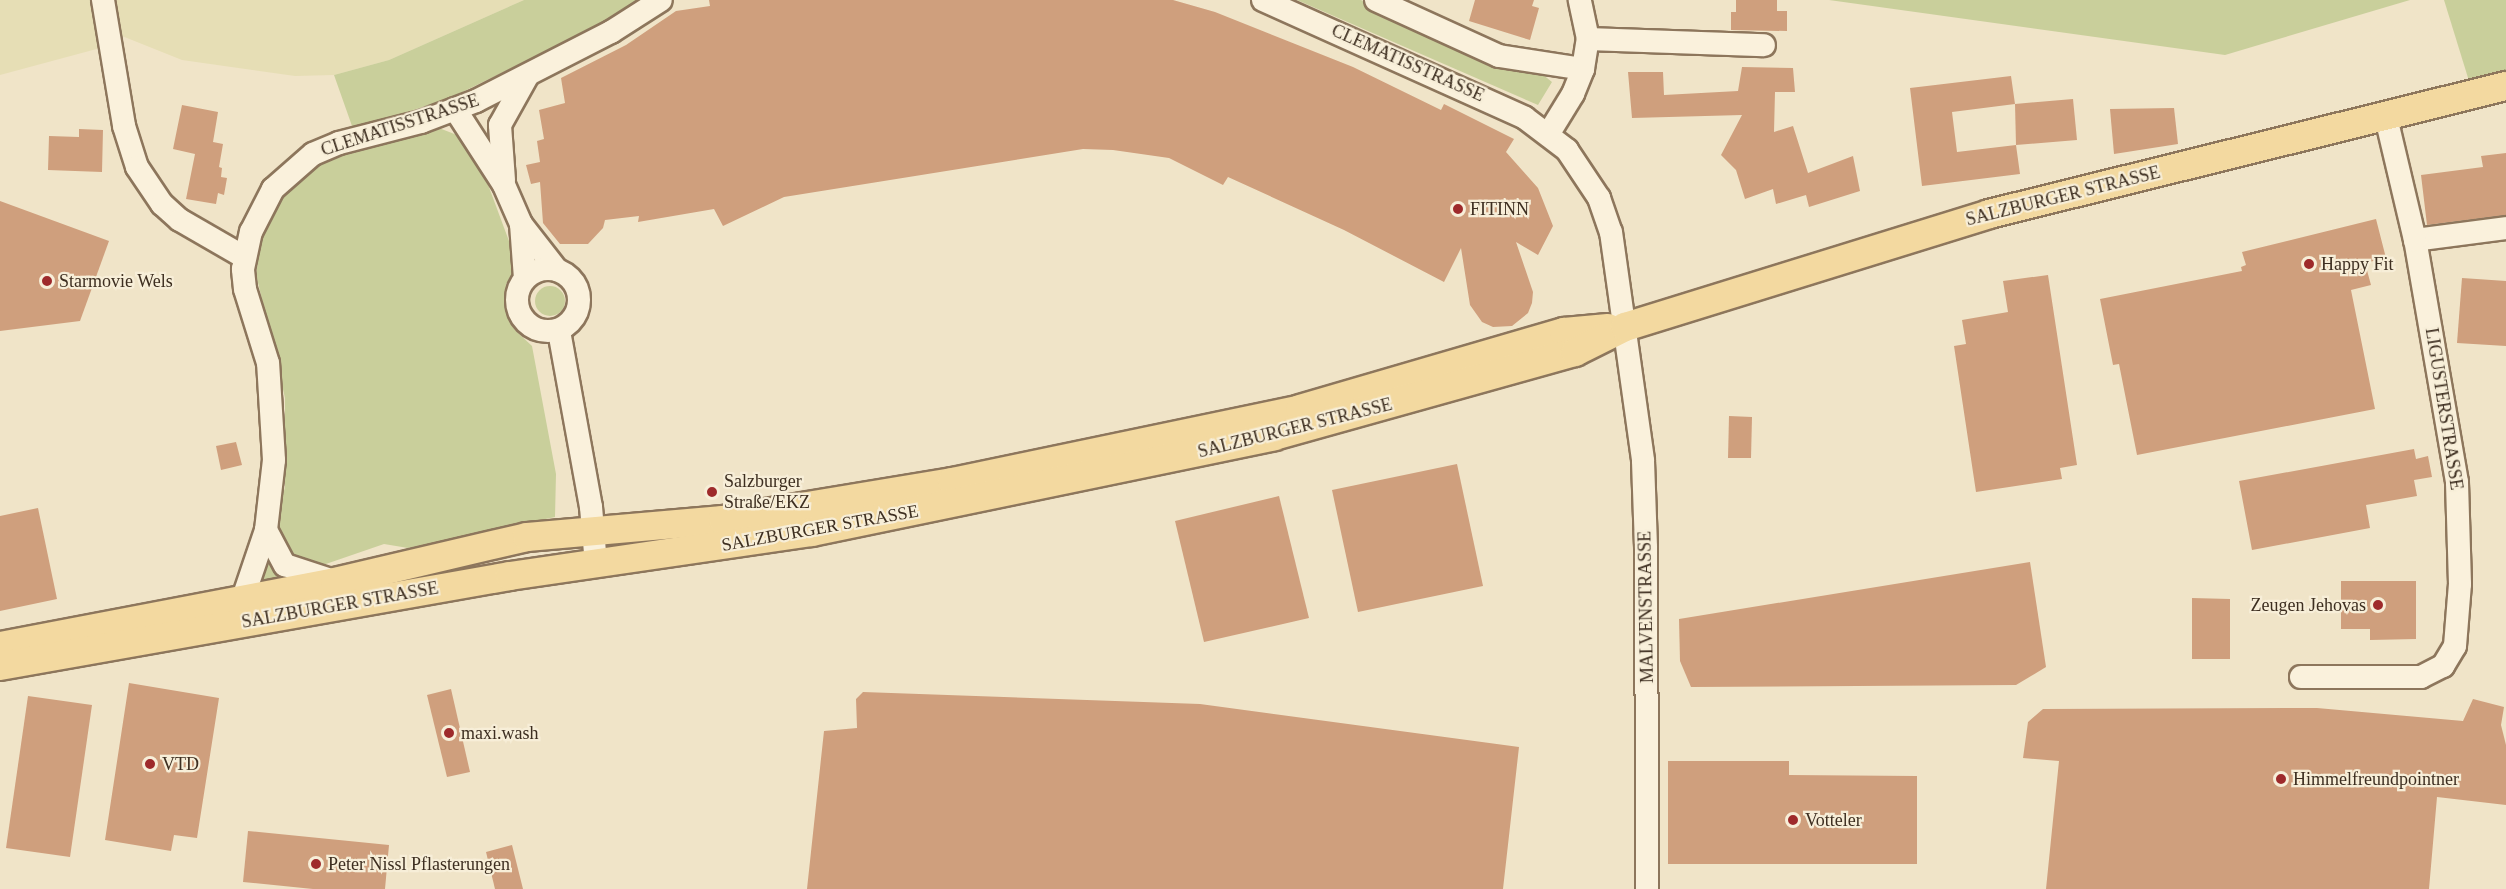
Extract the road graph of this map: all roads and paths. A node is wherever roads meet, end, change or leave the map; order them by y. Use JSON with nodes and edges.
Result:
{"nodes":[{"id":1,"x":103,"y":0,"type":"edge"},
{"id":2,"x":661,"y":0,"type":"edge"},
{"id":3,"x":1263,"y":0,"type":"edge"},
{"id":4,"x":1376,"y":0,"type":"edge"},
{"id":5,"x":1580,"y":0,"type":"edge"},
{"id":6,"x":1588,"y":39,"type":"junction"},
{"id":7,"x":1764,"y":45,"type":"dead end"},
{"id":8,"x":1583,"y":69,"type":"junction"},
{"id":9,"x":528,"y":75,"type":"junction"},
{"id":10,"x":2506,"y":86,"type":"edge"},
{"id":11,"x":476,"y":101,"type":"junction"},
{"id":12,"x":455,"y":109,"type":"junction"},
{"id":13,"x":2386,"y":117,"type":"junction"},
{"id":14,"x":500,"y":125,"type":"junction"},
{"id":15,"x":1549,"y":133,"type":"junction"},
{"id":16,"x":504,"y":185,"type":"junction"},
{"id":17,"x":520,"y":224,"type":"junction"},
{"id":18,"x":2506,"y":228,"type":"edge"},
{"id":19,"x":2415,"y":240,"type":"junction"},
{"id":20,"x":244,"y":257,"type":"junction"},
{"id":21,"x":557,"y":270,"type":"junction"},
{"id":22,"x":525,"y":278,"type":"junction"},
{"id":23,"x":1625,"y":327,"type":"junction"},
{"id":24,"x":559,"y":331,"type":"junction"},
{"id":25,"x":593,"y":529,"type":"junction"},
{"id":26,"x":266,"y":530,"type":"junction"},
{"id":27,"x":596,"y":564,"type":"junction"},
{"id":28,"x":335,"y":582,"type":"junction"},
{"id":29,"x":242,"y":601,"type":"junction"},
{"id":30,"x":0,"y":646,"type":"edge"},
{"id":31,"x":0,"y":666,"type":"edge"},
{"id":32,"x":2301,"y":677,"type":"dead end"},
{"id":33,"x":1647,"y":889,"type":"edge"}],
"edges":[{"from":1,"to":20,"type":"street"},
{"from":2,"to":9,"type":"street","name":"CLEMATISSTRASSE"},
{"from":3,"to":15,"type":"street","name":"CLEMATISSTRASSE"},
{"from":4,"to":8,"type":"street"},
{"from":5,"to":6,"type":"street"},
{"from":6,"to":7,"type":"street"},
{"from":6,"to":8,"type":"street"},
{"from":8,"to":15,"type":"street"},
{"from":9,"to":11,"type":"street","name":"CLEMATISSTRASSE"},
{"from":9,"to":14,"type":"street"},
{"from":10,"to":13,"type":"main road","name":"SALZBURGER STRASSE"},
{"from":11,"to":12,"type":"street","name":"CLEMATISSTRASSE"},
{"from":11,"to":14,"type":"street"},
{"from":12,"to":16,"type":"street"},
{"from":12,"to":20,"type":"street","name":"CLEMATISSTRASSE"},
{"from":13,"to":19,"type":"street","name":"LIGUSTERSTRASSE"},
{"from":13,"to":23,"type":"main road","name":"SALZBURGER STRASSE"},
{"from":14,"to":16,"type":"street"},
{"from":15,"to":23,"type":"street","name":"CLEMATISSTRASSE"},
{"from":16,"to":17,"type":"street"},
{"from":17,"to":21,"type":"street"},
{"from":17,"to":22,"type":"street"},
{"from":18,"to":19,"type":"street"},
{"from":19,"to":32,"type":"street","name":"LIGUSTERSTRASSE"},
{"from":20,"to":26,"type":"street","name":"CLEMATISSTRASSE"},
{"from":21,"to":22,"type":"street"},
{"from":21,"to":24,"type":"street"},
{"from":22,"to":24,"type":"street"},
{"from":23,"to":25,"type":"main road","name":"SALZBURGER STRASSE"},
{"from":23,"to":27,"type":"main road","name":"SALZBURGER STRASSE"},
{"from":23,"to":33,"type":"street","name":"MALVENSTRASSE"},
{"from":24,"to":25,"type":"street"},
{"from":25,"to":27,"type":"street"},
{"from":25,"to":28,"type":"main road","name":"SALZBURGER STRASSE"},
{"from":26,"to":28,"type":"street"},
{"from":26,"to":29,"type":"street","name":"CLEMATISSTRASSE"},
{"from":27,"to":31,"type":"main road","name":"SALZBURGER STRASSE"},
{"from":28,"to":29,"type":"main road","name":"SALZBURGER STRASSE"},
{"from":29,"to":30,"type":"main road","name":"SALZBURGER STRASSE"}]}
